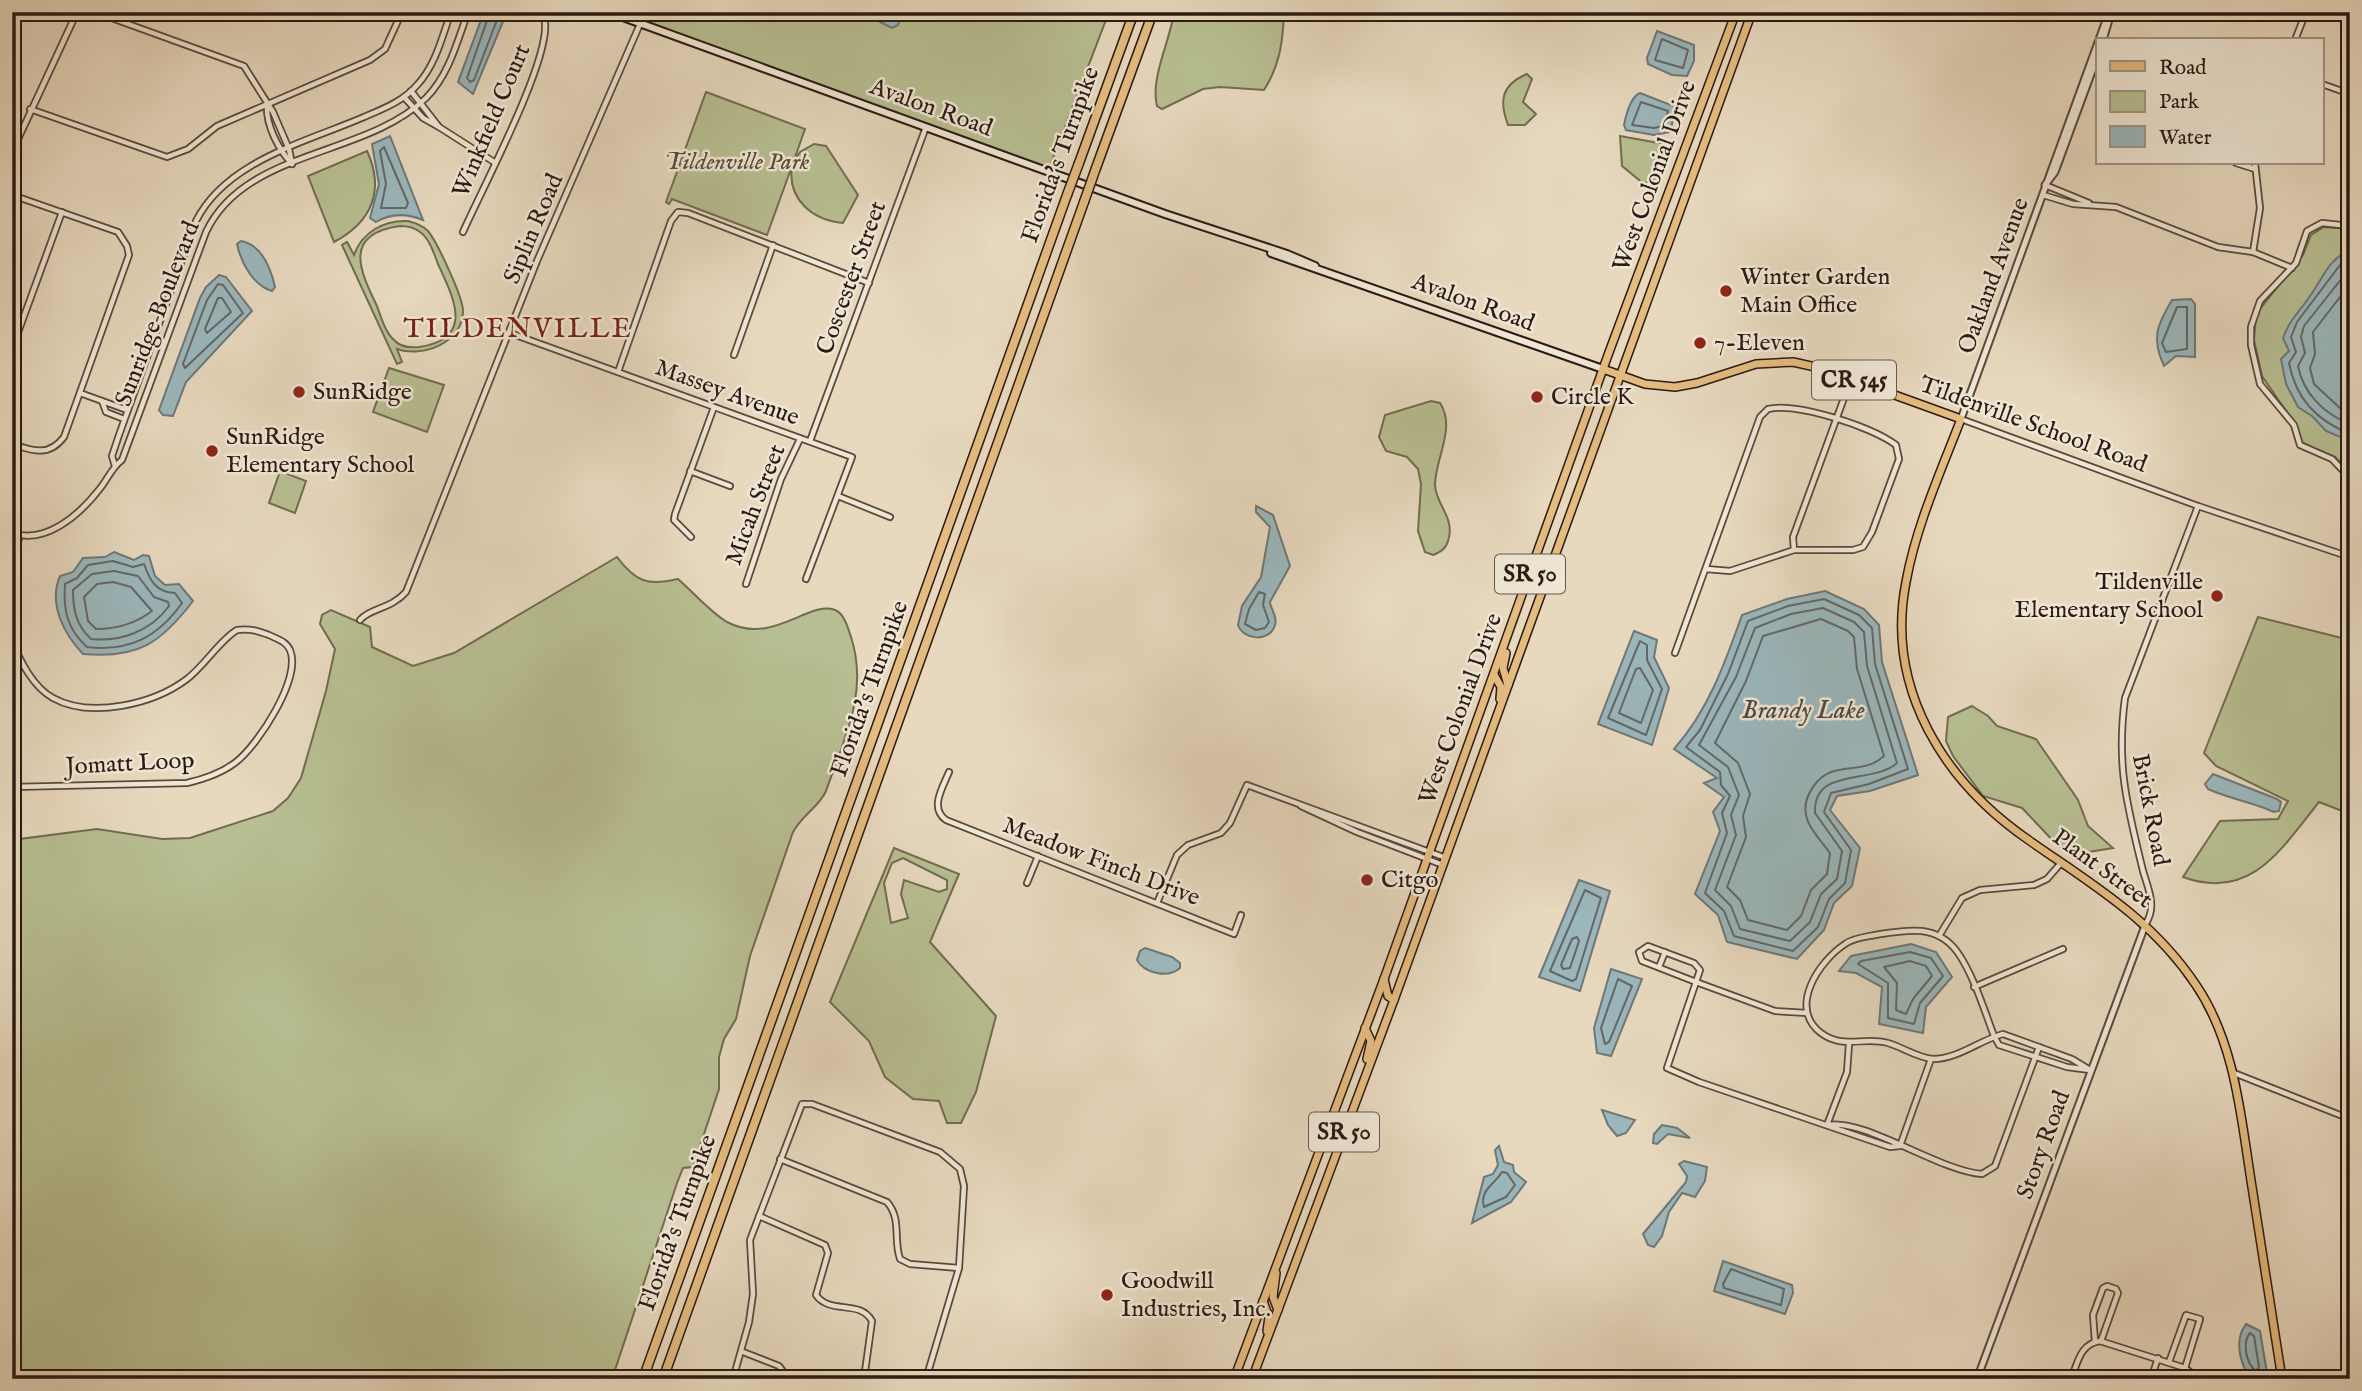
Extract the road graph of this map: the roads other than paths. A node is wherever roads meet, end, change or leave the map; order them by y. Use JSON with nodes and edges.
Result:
{"nodes":[{"id":1,"x":77,"y":12,"type":"edge"},
{"id":2,"x":95,"y":12,"type":"edge"},
{"id":3,"x":402,"y":12,"type":"edge"},
{"id":4,"x":452,"y":12,"type":"edge"},
{"id":5,"x":468,"y":12,"type":"edge"},
{"id":6,"x":609,"y":12,"type":"edge"},
{"id":7,"x":1134,"y":12,"type":"edge"},
{"id":8,"x":1153,"y":12,"type":"edge"},
{"id":9,"x":1736,"y":12,"type":"edge"},
{"id":10,"x":2110,"y":12,"type":"edge"},
{"id":11,"x":2306,"y":12,"type":"edge"},
{"id":12,"x":1751,"y":15,"type":"edge"},
{"id":13,"x":545,"y":23,"type":"dead end"},
{"id":14,"x":640,"y":23,"type":"junction"},
{"id":15,"x":2100,"y":38,"type":"edge"},
{"id":16,"x":2104,"y":38,"type":"edge"},
{"id":17,"x":2296,"y":38,"type":"edge"},
{"id":18,"x":2096,"y":49,"type":"edge"},
{"id":19,"x":2096,"y":60,"type":"edge"},
{"id":20,"x":2324,"y":85,"type":"edge"},
{"id":21,"x":411,"y":91,"type":"junction"},
{"id":22,"x":2350,"y":94,"type":"edge"},
{"id":23,"x":404,"y":97,"type":"junction"},
{"id":24,"x":420,"y":103,"type":"junction"},
{"id":25,"x":267,"y":105,"type":"junction"},
{"id":26,"x":413,"y":108,"type":"junction"},
{"id":27,"x":30,"y":109,"type":"junction"},
{"id":28,"x":439,"y":127,"type":"junction"},
{"id":29,"x":926,"y":127,"type":"junction"},
{"id":30,"x":281,"y":128,"type":"junction"},
{"id":31,"x":273,"y":131,"type":"junction"},
{"id":32,"x":2350,"y":137,"type":"edge"},
{"id":33,"x":289,"y":149,"type":"junction"},
{"id":34,"x":12,"y":152,"type":"edge"},
{"id":35,"x":281,"y":153,"type":"junction"},
{"id":36,"x":494,"y":162,"type":"junction"},
{"id":37,"x":292,"y":164,"type":"junction"},
{"id":38,"x":2255,"y":166,"type":"edge"},
{"id":39,"x":2045,"y":185,"type":"junction"},
{"id":40,"x":12,"y":195,"type":"edge"},
{"id":41,"x":2043,"y":195,"type":"junction"},
{"id":42,"x":2089,"y":203,"type":"junction"},
{"id":43,"x":62,"y":212,"type":"junction"},
{"id":44,"x":2350,"y":226,"type":"edge"},
{"id":45,"x":463,"y":232,"type":"dead end"},
{"id":46,"x":773,"y":245,"type":"junction"},
{"id":47,"x":2253,"y":252,"type":"junction"},
{"id":48,"x":2292,"y":268,"type":"junction"},
{"id":49,"x":869,"y":283,"type":"junction"},
{"id":50,"x":510,"y":333,"type":"junction"},
{"id":51,"x":12,"y":349,"type":"edge"},
{"id":52,"x":734,"y":355,"type":"dead end"},
{"id":53,"x":1603,"y":369,"type":"junction"},
{"id":54,"x":618,"y":372,"type":"junction"},
{"id":55,"x":1619,"y":375,"type":"junction"},
{"id":56,"x":1851,"y":379,"type":"junction"},
{"id":57,"x":80,"y":393,"type":"junction"},
{"id":58,"x":102,"y":401,"type":"junction"},
{"id":59,"x":714,"y":407,"type":"junction"},
{"id":60,"x":127,"y":410,"type":"junction"},
{"id":61,"x":124,"y":419,"type":"junction"},
{"id":62,"x":1835,"y":419,"type":"junction"},
{"id":63,"x":1961,"y":419,"type":"junction"},
{"id":64,"x":800,"y":439,"type":"junction"},
{"id":65,"x":810,"y":441,"type":"junction"},
{"id":66,"x":12,"y":444,"type":"edge"},
{"id":67,"x":115,"y":466,"type":"junction"},
{"id":68,"x":690,"y":471,"type":"junction"},
{"id":69,"x":2350,"y":478,"type":"edge"},
{"id":70,"x":730,"y":486,"type":"dead end"},
{"id":71,"x":838,"y":496,"type":"junction"},
{"id":72,"x":2198,"y":506,"type":"junction"},
{"id":73,"x":890,"y":517,"type":"dead end"},
{"id":74,"x":12,"y":533,"type":"edge"},
{"id":75,"x":20,"y":536,"type":"junction"},
{"id":76,"x":691,"y":537,"type":"dead end"},
{"id":77,"x":1794,"y":550,"type":"junction"},
{"id":78,"x":2350,"y":557,"type":"edge"},
{"id":79,"x":12,"y":558,"type":"edge"},
{"id":80,"x":1706,"y":569,"type":"junction"},
{"id":81,"x":806,"y":579,"type":"dead end"},
{"id":82,"x":746,"y":584,"type":"dead end"},
{"id":83,"x":360,"y":620,"type":"dead end"},
{"id":84,"x":1512,"y":625,"type":"junction"},
{"id":85,"x":12,"y":642,"type":"edge"},
{"id":86,"x":1675,"y":653,"type":"dead end"},
{"id":87,"x":1494,"y":676,"type":"junction"},
{"id":88,"x":1508,"y":685,"type":"junction"},
{"id":89,"x":1499,"y":710,"type":"junction"},
{"id":90,"x":949,"y":772,"type":"dead end"},
{"id":91,"x":12,"y":786,"type":"edge"},
{"id":92,"x":1292,"y":800,"type":"junction"},
{"id":93,"x":1373,"y":829,"type":"junction"},
{"id":94,"x":1370,"y":837,"type":"junction"},
{"id":95,"x":1428,"y":855,"type":"junction"},
{"id":96,"x":1038,"y":856,"type":"junction"},
{"id":97,"x":1444,"y":861,"type":"junction"},
{"id":98,"x":2061,"y":862,"type":"junction"},
{"id":99,"x":1027,"y":883,"type":"dead end"},
{"id":100,"x":1157,"y":903,"type":"junction"},
{"id":101,"x":1241,"y":915,"type":"dead end"},
{"id":102,"x":2146,"y":923,"type":"junction"},
{"id":103,"x":1939,"y":936,"type":"junction"},
{"id":104,"x":2063,"y":949,"type":"dead end"},
{"id":105,"x":1665,"y":952,"type":"junction"},
{"id":106,"x":1659,"y":968,"type":"junction"},
{"id":107,"x":1384,"y":979,"type":"junction"},
{"id":108,"x":1696,"y":982,"type":"junction"},
{"id":109,"x":1974,"y":987,"type":"junction"},
{"id":110,"x":1394,"y":1000,"type":"junction"},
{"id":111,"x":1807,"y":1013,"type":"junction"},
{"id":112,"x":1365,"y":1028,"type":"junction"},
{"id":113,"x":1994,"y":1036,"type":"junction"},
{"id":114,"x":1849,"y":1044,"type":"junction"},
{"id":115,"x":2039,"y":1047,"type":"junction"},
{"id":116,"x":2035,"y":1058,"type":"junction"},
{"id":117,"x":1931,"y":1059,"type":"junction"},
{"id":118,"x":2090,"y":1070,"type":"junction"},
{"id":119,"x":2234,"y":1073,"type":"junction"},
{"id":120,"x":1360,"y":1090,"type":"junction"},
{"id":121,"x":2350,"y":1119,"type":"edge"},
{"id":122,"x":1827,"y":1125,"type":"junction"},
{"id":123,"x":1900,"y":1146,"type":"junction"},
{"id":124,"x":780,"y":1159,"type":"junction"},
{"id":125,"x":760,"y":1216,"type":"junction"},
{"id":126,"x":1278,"y":1259,"type":"junction"},
{"id":127,"x":959,"y":1268,"type":"junction"},
{"id":128,"x":1263,"y":1301,"type":"junction"},
{"id":129,"x":1278,"y":1310,"type":"junction"},
{"id":130,"x":2098,"y":1341,"type":"junction"},
{"id":131,"x":1264,"y":1349,"type":"junction"},
{"id":132,"x":743,"y":1352,"type":"junction"},
{"id":133,"x":2158,"y":1358,"type":"junction"},
{"id":134,"x":2169,"y":1362,"type":"junction"},
{"id":135,"x":2185,"y":1368,"type":"junction"},
{"id":136,"x":642,"y":1379,"type":"edge"},
{"id":137,"x":663,"y":1379,"type":"edge"},
{"id":138,"x":733,"y":1379,"type":"edge"},
{"id":139,"x":789,"y":1379,"type":"edge"},
{"id":140,"x":864,"y":1379,"type":"edge"},
{"id":141,"x":926,"y":1379,"type":"edge"},
{"id":142,"x":1234,"y":1379,"type":"edge"},
{"id":143,"x":1252,"y":1379,"type":"edge"},
{"id":144,"x":1977,"y":1379,"type":"edge"},
{"id":145,"x":2071,"y":1379,"type":"edge"},
{"id":146,"x":2151,"y":1379,"type":"edge"},
{"id":147,"x":2199,"y":1379,"type":"edge"},
{"id":148,"x":2282,"y":1379,"type":"edge"}],
"edges":[{"from":1,"to":27,"type":"street"},
{"from":2,"to":25,"type":"street"},
{"from":3,"to":25,"type":"street"},
{"from":4,"to":21,"type":"street","name":"Sunridge Boulevard"},
{"from":5,"to":24,"type":"street","name":"Sunridge Boulevard"},
{"from":6,"to":14,"type":"main road","name":"Avalon Road","number":"CR 545"},
{"from":7,"to":136,"type":"highway","name":"Florida's Turnpike","bridge":true},
{"from":8,"to":137,"type":"highway","name":"Florida's Turnpike","bridge":true},
{"from":9,"to":12,"type":"street"},
{"from":9,"to":53,"type":"main road","name":"West Colonial Drive","number":"SR 50"},
{"from":10,"to":15,"type":"street","name":"Oakland Avenue"},
{"from":10,"to":16,"type":"street","name":"Oakland Avenue"},
{"from":11,"to":17,"type":"street"},
{"from":12,"to":55,"type":"main road","name":"West Colonial Drive","number":"SR 50"},
{"from":13,"to":36,"type":"street","name":"Winkfield Court"},
{"from":14,"to":29,"type":"main road","name":"Avalon Road","number":"CR 545"},
{"from":14,"to":50,"type":"street","name":"Siplin Road"},
{"from":18,"to":39,"type":"street","name":"Oakland Avenue"},
{"from":19,"to":39,"type":"street","name":"Oakland Avenue"},
{"from":20,"to":22,"type":"street"},
{"from":21,"to":23,"type":"street","name":"Sunridge Boulevard"},
{"from":21,"to":24,"type":"street"},
{"from":23,"to":26,"type":"street"},
{"from":23,"to":33,"type":"street","name":"Sunridge Boulevard"},
{"from":24,"to":26,"type":"street","name":"Sunridge Boulevard"},
{"from":24,"to":28,"type":"street"},
{"from":25,"to":27,"type":"street"},
{"from":25,"to":30,"type":"street"},
{"from":25,"to":31,"type":"street"},
{"from":26,"to":28,"type":"street"},
{"from":26,"to":37,"type":"street","name":"Sunridge Boulevard"},
{"from":27,"to":34,"type":"street"},
{"from":28,"to":36,"type":"street"},
{"from":29,"to":49,"type":"street","name":"Coscester Street"},
{"from":29,"to":53,"type":"main road","name":"Avalon Road","number":"CR 545"},
{"from":30,"to":31,"type":"street"},
{"from":30,"to":33,"type":"street"},
{"from":31,"to":35,"type":"street"},
{"from":32,"to":44,"type":"street"},
{"from":33,"to":35,"type":"street","name":"Sunridge Boulevard"},
{"from":33,"to":37,"type":"street"},
{"from":35,"to":37,"type":"street"},
{"from":35,"to":60,"type":"street","name":"Sunridge Boulevard"},
{"from":36,"to":45,"type":"street","name":"Winkfield Court"},
{"from":37,"to":67,"type":"street","name":"Sunridge Boulevard"},
{"from":38,"to":47,"type":"street"},
{"from":39,"to":41,"type":"street","name":"Oakland Avenue"},
{"from":39,"to":42,"type":"street"},
{"from":40,"to":43,"type":"street"},
{"from":41,"to":42,"type":"street"},
{"from":41,"to":63,"type":"street","name":"Oakland Avenue"},
{"from":42,"to":47,"type":"street"},
{"from":43,"to":51,"type":"street"},
{"from":43,"to":57,"type":"street"},
{"from":44,"to":48,"type":"street"},
{"from":46,"to":49,"type":"street"},
{"from":46,"to":52,"type":"street"},
{"from":46,"to":54,"type":"street"},
{"from":47,"to":48,"type":"street"},
{"from":48,"to":69,"type":"street"},
{"from":49,"to":65,"type":"street","name":"Coscester Street"},
{"from":50,"to":54,"type":"street","name":"Massey Avenue"},
{"from":50,"to":83,"type":"street","name":"Siplin Road"},
{"from":53,"to":55,"type":"main road","name":"Avalon Road","number":"CR 545"},
{"from":53,"to":84,"type":"main road","name":"West Colonial Drive","number":"SR 50"},
{"from":54,"to":59,"type":"street","name":"Massey Avenue"},
{"from":55,"to":56,"type":"main road","name":"Tildenville School Road","number":"CR 545"},
{"from":55,"to":88,"type":"main road","name":"West Colonial Drive","number":"SR 50"},
{"from":56,"to":62,"type":"street"},
{"from":56,"to":63,"type":"main road","name":"Tildenville School Road","number":"CR 545"},
{"from":57,"to":58,"type":"street"},
{"from":57,"to":66,"type":"street"},
{"from":58,"to":60,"type":"street"},
{"from":58,"to":61,"type":"street"},
{"from":59,"to":64,"type":"street","name":"Massey Avenue"},
{"from":59,"to":68,"type":"street"},
{"from":60,"to":61,"type":"street","name":"Sunridge Boulevard"},
{"from":61,"to":67,"type":"street","name":"Sunridge Boulevard"},
{"from":62,"to":77,"type":"street"},
{"from":62,"to":77,"type":"street"},
{"from":62,"to":80,"type":"street"},
{"from":63,"to":72,"type":"street","name":"Tildenville School Road"},
{"from":63,"to":98,"type":"main road","name":"Plant Street"},
{"from":64,"to":65,"type":"street","name":"Massey Avenue"},
{"from":64,"to":82,"type":"street","name":"Micah Street"},
{"from":65,"to":71,"type":"street","name":"Massey Avenue"},
{"from":67,"to":75,"type":"street","name":"Sunridge Boulevard"},
{"from":68,"to":70,"type":"street"},
{"from":68,"to":76,"type":"street"},
{"from":71,"to":73,"type":"street"},
{"from":71,"to":81,"type":"street"},
{"from":72,"to":78,"type":"street","name":"Tildenville School Road"},
{"from":72,"to":102,"type":"street","name":"Brick Road"},
{"from":74,"to":75,"type":"street"},
{"from":75,"to":79,"type":"street"},
{"from":77,"to":80,"type":"street"},
{"from":80,"to":86,"type":"street"},
{"from":84,"to":87,"type":"main road","name":"West Colonial Drive","number":"SR 50"},
{"from":84,"to":88,"type":"main road"},
{"from":85,"to":91,"type":"street","name":"Jomatt Loop"},
{"from":87,"to":89,"type":"main road"},
{"from":87,"to":95,"type":"main road","name":"West Colonial Drive","number":"SR 50"},
{"from":88,"to":89,"type":"main road","name":"West Colonial Drive","number":"SR 50"},
{"from":89,"to":97,"type":"main road","name":"West Colonial Drive","number":"SR 50"},
{"from":90,"to":96,"type":"street","name":"Meadow Finch Drive"},
{"from":92,"to":93,"type":"street"},
{"from":92,"to":94,"type":"street"},
{"from":92,"to":100,"type":"street"},
{"from":93,"to":94,"type":"street"},
{"from":93,"to":95,"type":"street"},
{"from":94,"to":95,"type":"street"},
{"from":95,"to":97,"type":"street"},
{"from":95,"to":107,"type":"main road","name":"West Colonial Drive","number":"SR 50"},
{"from":96,"to":99,"type":"street"},
{"from":96,"to":100,"type":"street","name":"Meadow Finch Drive"},
{"from":97,"to":110,"type":"main road","name":"West Colonial Drive","number":"SR 50"},
{"from":98,"to":102,"type":"main road","name":"Plant Street"},
{"from":98,"to":103,"type":"street"},
{"from":100,"to":101,"type":"street","name":"Meadow Finch Drive"},
{"from":102,"to":118,"type":"street","name":"Story Road"},
{"from":102,"to":119,"type":"main road","name":"Plant Street"},
{"from":103,"to":109,"type":"street"},
{"from":103,"to":111,"type":"street"},
{"from":104,"to":109,"type":"street"},
{"from":105,"to":106,"type":"street"},
{"from":105,"to":106,"type":"street"},
{"from":105,"to":108,"type":"street"},
{"from":106,"to":108,"type":"street"},
{"from":107,"to":110,"type":"main road"},
{"from":107,"to":112,"type":"main road","name":"West Colonial Drive","number":"SR 50"},
{"from":108,"to":111,"type":"street"},
{"from":108,"to":122,"type":"street"},
{"from":109,"to":113,"type":"street"},
{"from":110,"to":120,"type":"main road","name":"West Colonial Drive","number":"SR 50"},
{"from":111,"to":114,"type":"street"},
{"from":112,"to":120,"type":"main road"},
{"from":112,"to":126,"type":"main road","name":"West Colonial Drive","number":"SR 50"},
{"from":113,"to":115,"type":"street"},
{"from":113,"to":116,"type":"street"},
{"from":113,"to":117,"type":"street"},
{"from":114,"to":117,"type":"street"},
{"from":114,"to":122,"type":"street"},
{"from":115,"to":116,"type":"street"},
{"from":115,"to":118,"type":"street"},
{"from":116,"to":118,"type":"street"},
{"from":116,"to":123,"type":"street"},
{"from":117,"to":123,"type":"street"},
{"from":118,"to":144,"type":"street","name":"Story Road"},
{"from":119,"to":121,"type":"street"},
{"from":119,"to":148,"type":"main road","name":"Plant Street"},
{"from":120,"to":129,"type":"main road","name":"West Colonial Drive","number":"SR 50"},
{"from":122,"to":123,"type":"street"},
{"from":124,"to":125,"type":"street"},
{"from":124,"to":127,"type":"street"},
{"from":124,"to":127,"type":"street"},
{"from":125,"to":132,"type":"street"},
{"from":125,"to":140,"type":"street"},
{"from":126,"to":128,"type":"main road","name":"West Colonial Drive","number":"SR 50"},
{"from":126,"to":129,"type":"main road"},
{"from":127,"to":141,"type":"street"},
{"from":128,"to":131,"type":"main road"},
{"from":128,"to":142,"type":"main road","name":"West Colonial Drive","number":"SR 50"},
{"from":129,"to":131,"type":"main road","name":"West Colonial Drive","number":"SR 50"},
{"from":130,"to":130,"type":"street"},
{"from":130,"to":133,"type":"street"},
{"from":130,"to":145,"type":"street"},
{"from":131,"to":143,"type":"main road","name":"West Colonial Drive","number":"SR 50"},
{"from":132,"to":138,"type":"street"},
{"from":132,"to":139,"type":"street"},
{"from":133,"to":134,"type":"street"},
{"from":133,"to":146,"type":"street"},
{"from":134,"to":135,"type":"street"},
{"from":134,"to":135,"type":"street"},
{"from":135,"to":147,"type":"street"}]}
